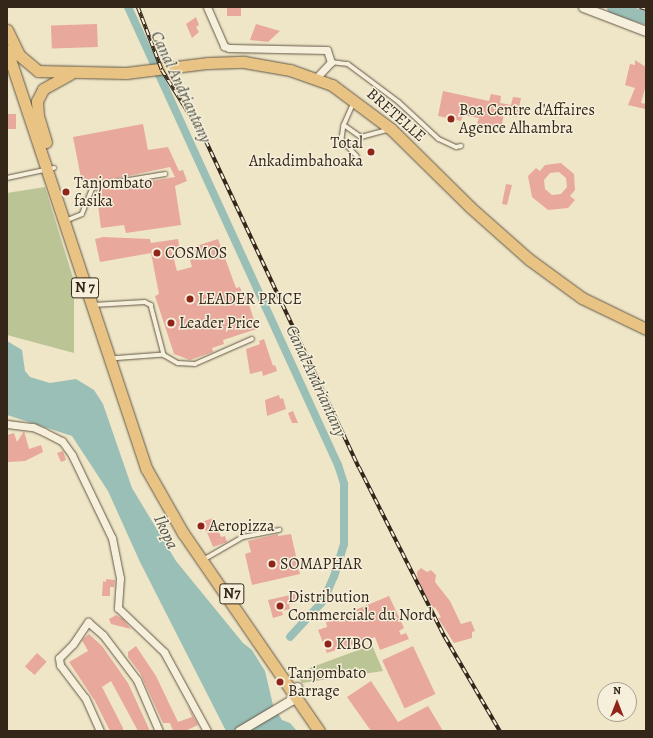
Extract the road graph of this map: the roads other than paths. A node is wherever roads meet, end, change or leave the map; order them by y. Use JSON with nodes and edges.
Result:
{"nodes":[{"id":1,"x":207,"y":7,"type":"edge"},
{"id":2,"x":583,"y":7,"type":"edge"},
{"id":3,"x":7,"y":30,"type":"edge"},
{"id":4,"x":646,"y":30,"type":"edge"},
{"id":5,"x":7,"y":50,"type":"edge"},
{"id":6,"x":330,"y":62,"type":"junction"},
{"id":7,"x":36,"y":70,"type":"junction"},
{"id":8,"x":72,"y":73,"type":"junction"},
{"id":9,"x":316,"y":78,"type":"junction"},
{"id":10,"x":18,"y":87,"type":"junction"},
{"id":11,"x":42,"y":91,"type":"junction"},
{"id":12,"x":355,"y":100,"type":"junction"},
{"id":13,"x":344,"y":125,"type":"junction"},
{"id":14,"x":390,"y":129,"type":"junction"},
{"id":15,"x":461,"y":146,"type":"dead end"},
{"id":16,"x":357,"y":156,"type":"dead end"},
{"id":17,"x":51,"y":168,"type":"junction"},
{"id":18,"x":165,"y":174,"type":"dead end"},
{"id":19,"x":7,"y":178,"type":"edge"},
{"id":20,"x":67,"y":220,"type":"junction"},
{"id":21,"x":93,"y":305,"type":"junction"},
{"id":22,"x":646,"y":329,"type":"edge"},
{"id":23,"x":252,"y":339,"type":"dead end"},
{"id":24,"x":164,"y":355,"type":"junction"},
{"id":25,"x":111,"y":360,"type":"junction"},
{"id":26,"x":7,"y":424,"type":"edge"},
{"id":27,"x":144,"y":452,"type":"joint"},
{"id":28,"x":154,"y":486,"type":"joint"},
{"id":29,"x":279,"y":530,"type":"dead end"},
{"id":30,"x":205,"y":559,"type":"junction"},
{"id":31,"x":297,"y":692,"type":"junction"},
{"id":32,"x":100,"y":731,"type":"edge"},
{"id":33,"x":159,"y":731,"type":"edge"},
{"id":34,"x":207,"y":731,"type":"edge"},
{"id":35,"x":239,"y":731,"type":"edge"},
{"id":36,"x":319,"y":731,"type":"edge"},
{"id":37,"x":326,"y":731,"type":"edge"}],
"edges":[{"from":1,"to":6,"type":"street"},
{"from":2,"to":4,"type":"street"},
{"from":3,"to":7,"type":"main road"},
{"from":5,"to":10,"type":"main road","number":"N 7"},
{"from":6,"to":9,"type":"street"},
{"from":6,"to":15,"type":"lane"},
{"from":7,"to":8,"type":"main road","name":"BRETELLE"},
{"from":7,"to":10,"type":"main road"},
{"from":7,"to":11,"type":"main road"},
{"from":8,"to":9,"type":"main road","name":"BRETELLE"},
{"from":8,"to":11,"type":"main road"},
{"from":9,"to":12,"type":"main road","name":"BRETELLE"},
{"from":10,"to":11,"type":"main road"},
{"from":10,"to":17,"type":"main road","number":"N 7"},
{"from":11,"to":17,"type":"main road","number":"N 7"},
{"from":12,"to":13,"type":"lane"},
{"from":12,"to":14,"type":"main road","name":"BRETELLE"},
{"from":13,"to":14,"type":"lane"},
{"from":13,"to":16,"type":"lane"},
{"from":14,"to":22,"type":"main road","name":"BRETELLE"},
{"from":17,"to":19,"type":"lane"},
{"from":17,"to":20,"type":"main road","number":"N 7"},
{"from":18,"to":20,"type":"lane"},
{"from":20,"to":21,"type":"main road","number":"N 7"},
{"from":21,"to":24,"type":"lane"},
{"from":21,"to":25,"type":"main road","number":"N 7"},
{"from":23,"to":24,"type":"lane"},
{"from":24,"to":25,"type":"lane"},
{"from":25,"to":27,"type":"main road","number":"N 7"},
{"from":25,"to":28,"type":"main road","number":"N 7"},
{"from":26,"to":34,"type":"street"},
{"from":27,"to":30,"type":"main road","number":"N7"},
{"from":28,"to":30,"type":"main road","number":"N7"},
{"from":29,"to":30,"type":"lane"},
{"from":30,"to":31,"type":"main road","number":"N7"},
{"from":31,"to":35,"type":"street"},
{"from":31,"to":36,"type":"main road","number":"N7"},
{"from":31,"to":37,"type":"main road","number":"N7"},
{"from":32,"to":33,"type":"street"}]}
